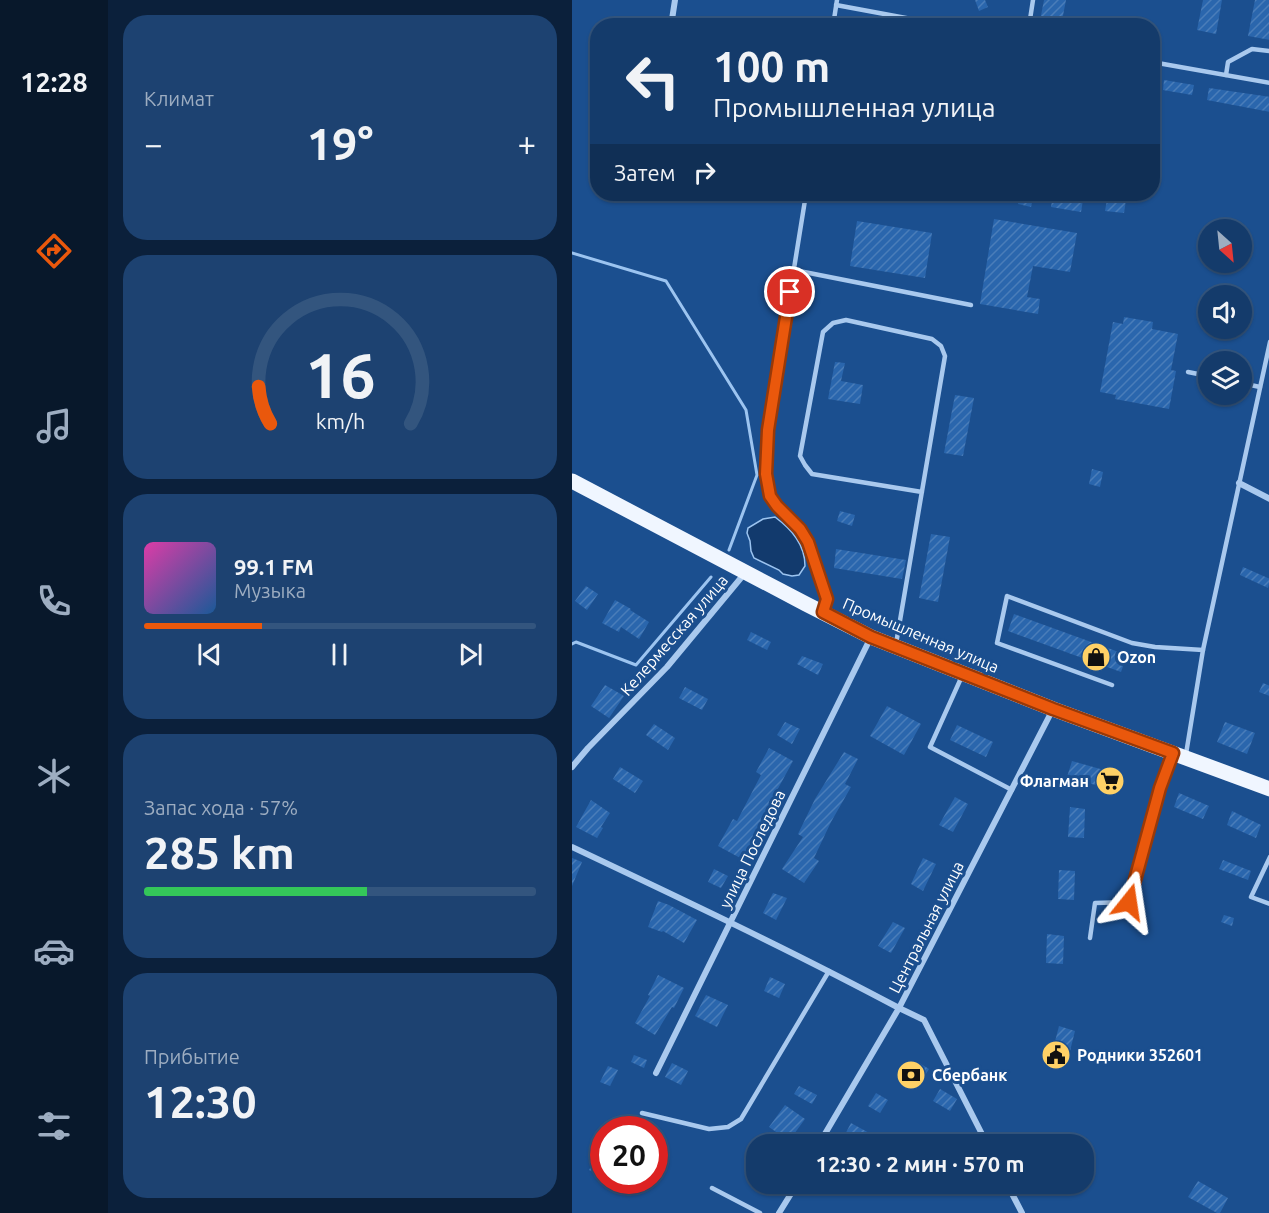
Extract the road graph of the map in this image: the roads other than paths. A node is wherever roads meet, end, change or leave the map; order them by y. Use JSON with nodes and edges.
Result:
{"nodes":[{"id":1,"x":675,"y":0,"type":"edge"},
{"id":2,"x":1033,"y":0,"type":"edge"},
{"id":3,"x":837,"y":3,"type":"edge"},
{"id":4,"x":672,"y":18,"type":"edge"},
{"id":5,"x":834,"y":18,"type":"edge"},
{"id":6,"x":910,"y":18,"type":"edge"},
{"id":7,"x":1030,"y":18,"type":"edge"},
{"id":8,"x":1270,"y":51,"type":"edge"},
{"id":9,"x":1160,"y":63,"type":"edge"},
{"id":10,"x":1226,"y":75,"type":"junction"},
{"id":11,"x":1270,"y":83,"type":"edge"},
{"id":12,"x":805,"y":201,"type":"edge"},
{"id":13,"x":794,"y":270,"type":"junction"},
{"id":14,"x":971,"y":304,"type":"dead end"},
{"id":15,"x":1270,"y":342,"type":"edge"},
{"id":16,"x":1188,"y":372,"type":"dead end"},
{"id":17,"x":1198,"y":374,"type":"edge"},
{"id":18,"x":1252,"y":385,"type":"edge"},
{"id":19,"x":1260,"y":387,"type":"junction"},
{"id":20,"x":572,"y":481,"type":"edge"},
{"id":21,"x":1239,"y":483,"type":"junction"},
{"id":22,"x":922,"y":492,"type":"junction"},
{"id":23,"x":1270,"y":499,"type":"edge"},
{"id":24,"x":746,"y":572,"type":"junction"},
{"id":25,"x":823,"y":612,"type":"junction"},
{"id":26,"x":871,"y":637,"type":"junction"},
{"id":27,"x":896,"y":646,"type":"junction"},
{"id":28,"x":1203,"y":650,"type":"junction"},
{"id":29,"x":963,"y":673,"type":"junction"},
{"id":30,"x":1112,"y":686,"type":"dead end"},
{"id":31,"x":1053,"y":709,"type":"junction"},
{"id":32,"x":1179,"y":755,"type":"junction"},
{"id":33,"x":572,"y":767,"type":"edge"},
{"id":34,"x":1270,"y":789,"type":"edge"},
{"id":35,"x":1012,"y":790,"type":"junction"},
{"id":36,"x":572,"y":847,"type":"edge"},
{"id":37,"x":1270,"y":857,"type":"edge"},
{"id":38,"x":1270,"y":904,"type":"edge"},
{"id":39,"x":731,"y":922,"type":"junction"},
{"id":40,"x":1090,"y":938,"type":"dead end"},
{"id":41,"x":829,"y":971,"type":"junction"},
{"id":42,"x":899,"y":1008,"type":"junction"},
{"id":43,"x":656,"y":1073,"type":"dead end"},
{"id":44,"x":642,"y":1113,"type":"dead end"},
{"id":45,"x":826,"y":1134,"type":"edge"},
{"id":46,"x":982,"y":1134,"type":"edge"},
{"id":47,"x":712,"y":1188,"type":"dead end"},
{"id":48,"x":791,"y":1194,"type":"edge"},
{"id":49,"x":1012,"y":1194,"type":"edge"},
{"id":50,"x":760,"y":1213,"type":"edge"},
{"id":51,"x":779,"y":1213,"type":"edge"},
{"id":52,"x":1022,"y":1213,"type":"edge"}],
"edges":[{"from":1,"to":4,"type":"street"},
{"from":2,"to":7,"type":"lane"},
{"from":3,"to":5,"type":"lane"},
{"from":3,"to":6,"type":"lane"},
{"from":8,"to":10,"type":"lane"},
{"from":9,"to":10,"type":"lane"},
{"from":10,"to":11,"type":"lane"},
{"from":12,"to":13,"type":"lane"},
{"from":13,"to":14,"type":"lane"},
{"from":13,"to":25,"type":"lane"},
{"from":15,"to":19,"type":"lane"},
{"from":16,"to":17,"type":"lane"},
{"from":18,"to":19,"type":"lane"},
{"from":19,"to":21,"type":"lane"},
{"from":20,"to":24,"type":"main road","name":"Промышленная улица"},
{"from":21,"to":23,"type":"street"},
{"from":21,"to":28,"type":"lane"},
{"from":22,"to":22,"type":"lane"},
{"from":22,"to":27,"type":"lane"},
{"from":24,"to":25,"type":"main road","name":"Промышленная улица"},
{"from":24,"to":33,"type":"street","name":"Келермесская улица"},
{"from":25,"to":26,"type":"main road","name":"Промышленная улица"},
{"from":26,"to":27,"type":"main road","name":"Промышленная улица"},
{"from":26,"to":39,"type":"street","name":"улица Последова"},
{"from":27,"to":29,"type":"main road","name":"Промышленная улица"},
{"from":28,"to":30,"type":"lane"},
{"from":28,"to":32,"type":"lane"},
{"from":29,"to":31,"type":"main road","name":"Промышленная улица"},
{"from":29,"to":35,"type":"lane"},
{"from":31,"to":32,"type":"main road","name":"Промышленная улица"},
{"from":31,"to":35,"type":"street","name":"Центральная улица"},
{"from":32,"to":34,"type":"main road","name":"Промышленная улица"},
{"from":32,"to":40,"type":"lane"},
{"from":35,"to":42,"type":"street","name":"Центральная улица"},
{"from":36,"to":39,"type":"street"},
{"from":37,"to":38,"type":"lane"},
{"from":39,"to":41,"type":"street"},
{"from":39,"to":43,"type":"street","name":"улица Последова"},
{"from":41,"to":42,"type":"street"},
{"from":41,"to":44,"type":"lane"},
{"from":42,"to":45,"type":"street"},
{"from":42,"to":46,"type":"street","name":"Центральная улица"},
{"from":47,"to":50,"type":"lane"},
{"from":48,"to":51,"type":"street"},
{"from":49,"to":52,"type":"street"}]}
